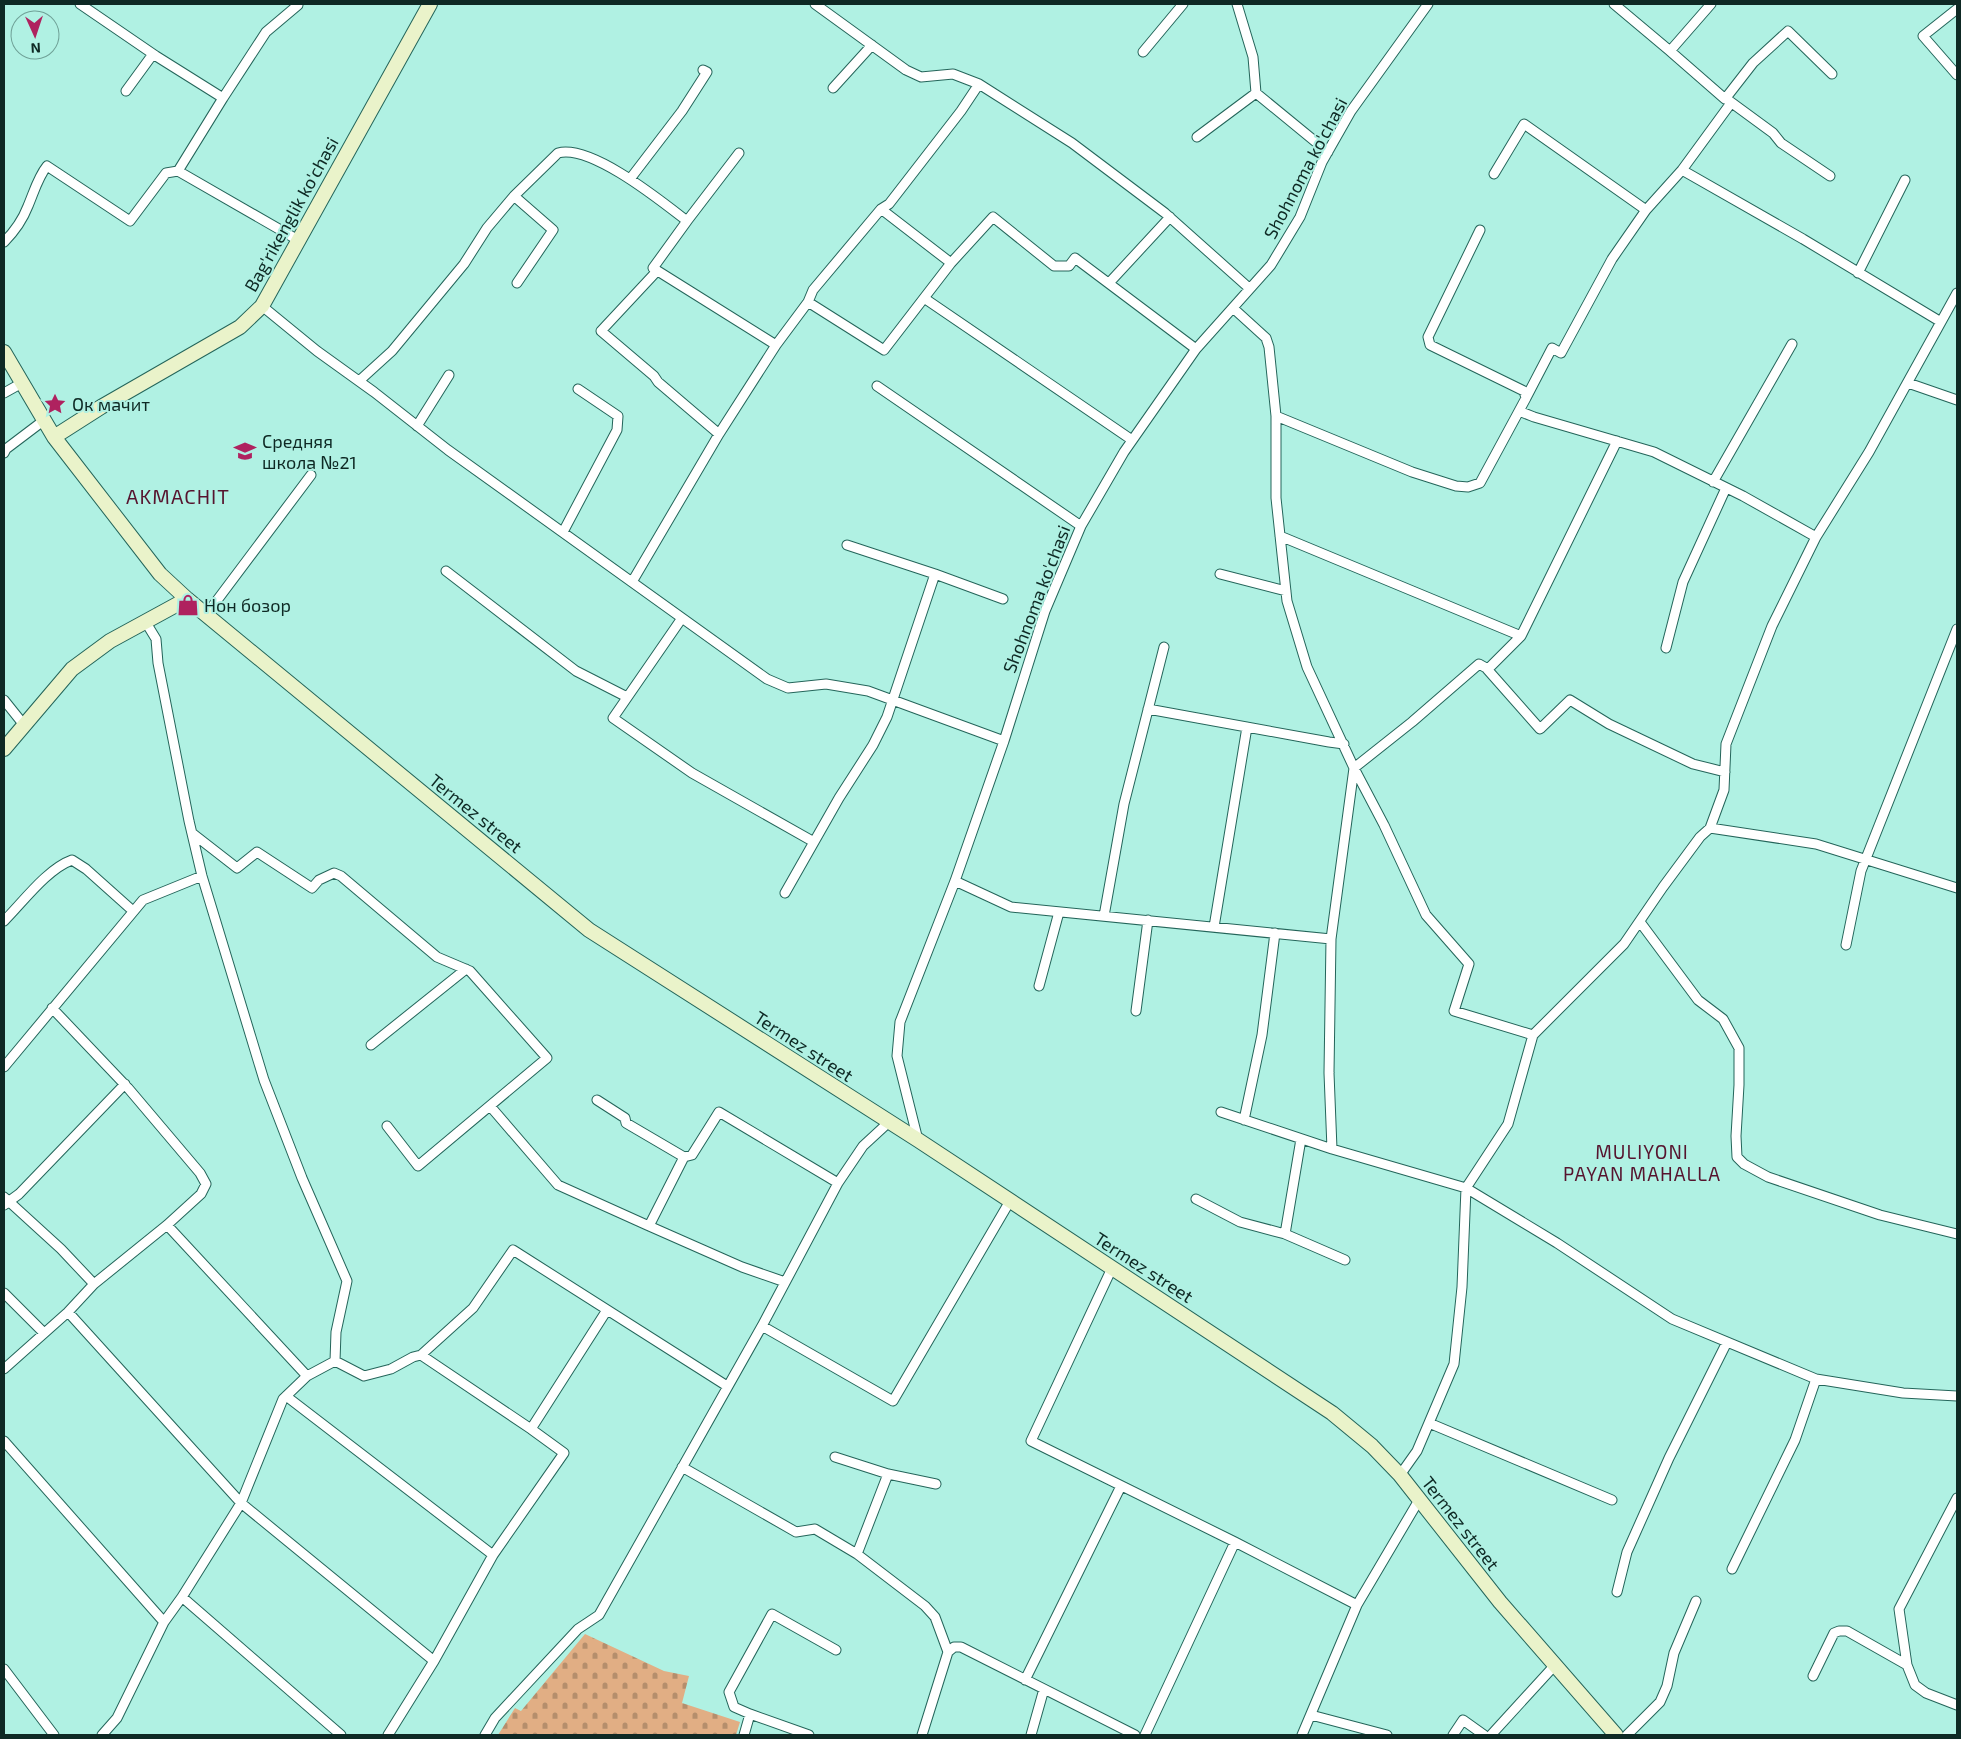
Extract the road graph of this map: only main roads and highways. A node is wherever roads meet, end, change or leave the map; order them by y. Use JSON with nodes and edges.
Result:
{"nodes":[{"id":1,"x":430,"y":4,"type":"edge"},
{"id":2,"x":4,"y":352,"type":"edge"},
{"id":3,"x":54,"y":437,"type":"junction"},
{"id":4,"x":187,"y":599,"type":"junction"},
{"id":5,"x":4,"y":749,"type":"edge"},
{"id":6,"x":1616,"y":1735,"type":"edge"}],
"edges":[{"from":1,"to":3,"type":"main road","name":"Bag'rikenglik ko'chasi"},
{"from":2,"to":3,"type":"main road","name":"Termez street"},
{"from":3,"to":4,"type":"main road","name":"Termez street"},
{"from":4,"to":5,"type":"main road"},
{"from":4,"to":6,"type":"main road","name":"Termez street"}]}
